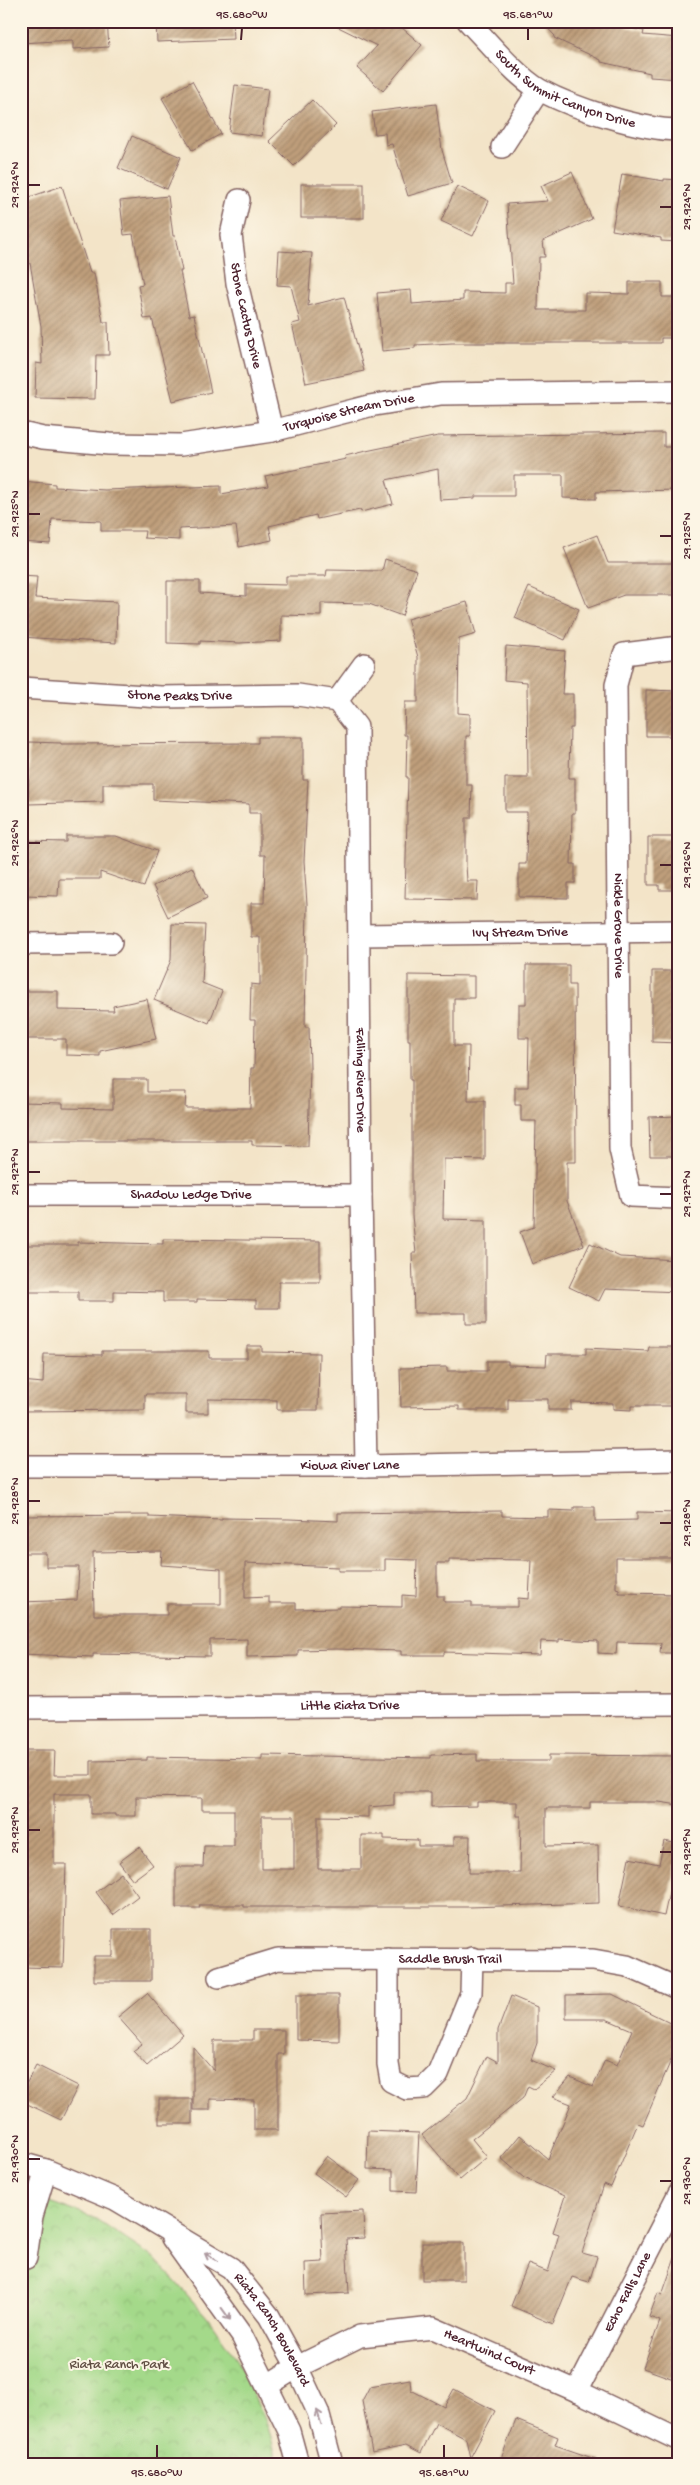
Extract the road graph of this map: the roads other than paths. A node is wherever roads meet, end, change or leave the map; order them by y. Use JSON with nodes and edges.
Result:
{"nodes":[{"id":1,"x":468,"y":21,"type":"edge"},
{"id":2,"x":538,"y":90,"type":"junction"},
{"id":3,"x":679,"y":130,"type":"edge"},
{"id":4,"x":502,"y":147,"type":"dead end"},
{"id":5,"x":239,"y":200,"type":"dead end"},
{"id":6,"x":679,"y":391,"type":"edge"},
{"id":7,"x":272,"y":431,"type":"junction"},
{"id":8,"x":21,"y":433,"type":"edge"},
{"id":9,"x":679,"y":647,"type":"edge"},
{"id":10,"x":364,"y":664,"type":"dead end"},
{"id":11,"x":21,"y":688,"type":"edge"},
{"id":12,"x":337,"y":701,"type":"junction"},
{"id":13,"x":679,"y":931,"type":"edge"},
{"id":14,"x":619,"y":932,"type":"junction"},
{"id":15,"x":360,"y":935,"type":"junction"},
{"id":16,"x":111,"y":943,"type":"dead end"},
{"id":17,"x":21,"y":944,"type":"edge"},
{"id":18,"x":21,"y":1195,"type":"edge"},
{"id":19,"x":361,"y":1195,"type":"junction"},
{"id":20,"x":679,"y":1198,"type":"edge"},
{"id":21,"x":679,"y":1460,"type":"edge"},
{"id":22,"x":21,"y":1466,"type":"edge"},
{"id":23,"x":366,"y":1466,"type":"junction"},
{"id":24,"x":679,"y":1704,"type":"edge"},
{"id":25,"x":21,"y":1708,"type":"edge"},
{"id":26,"x":472,"y":1958,"type":"junction"},
{"id":27,"x":388,"y":1959,"type":"junction"},
{"id":28,"x":219,"y":1977,"type":"dead end"},
{"id":29,"x":679,"y":1989,"type":"edge"},
{"id":30,"x":21,"y":2163,"type":"edge"},
{"id":31,"x":46,"y":2170,"type":"junction"},
{"id":32,"x":679,"y":2193,"type":"edge"},
{"id":33,"x":167,"y":2232,"type":"junction"},
{"id":34,"x":21,"y":2258,"type":"edge"},
{"id":35,"x":297,"y":2367,"type":"junction"},
{"id":36,"x":268,"y":2385,"type":"junction"},
{"id":37,"x":576,"y":2391,"type":"junction"},
{"id":38,"x":679,"y":2440,"type":"edge"},
{"id":39,"x":298,"y":2464,"type":"edge"},
{"id":40,"x":332,"y":2464,"type":"edge"}],
"edges":[{"from":1,"to":2,"type":"street","name":"South Summit Canyon Drive"},
{"from":2,"to":3,"type":"street","name":"South Summit Canyon Drive"},
{"from":2,"to":4,"type":"street"},
{"from":5,"to":7,"type":"street","name":"Stone Cactus Drive"},
{"from":6,"to":7,"type":"street","name":"Turquoise Stream Drive"},
{"from":7,"to":8,"type":"street","name":"Turquoise Stream Drive"},
{"from":9,"to":14,"type":"street","name":"Nickle Grove Drive"},
{"from":10,"to":12,"type":"street"},
{"from":11,"to":12,"type":"street","name":"Stone Peaks Drive"},
{"from":12,"to":15,"type":"street","name":"Falling River Drive"},
{"from":13,"to":14,"type":"street","name":"Ivy Stream Drive"},
{"from":14,"to":15,"type":"street","name":"Ivy Stream Drive"},
{"from":14,"to":20,"type":"street","name":"Nickle Grove Drive"},
{"from":15,"to":19,"type":"street","name":"Falling River Drive"},
{"from":16,"to":17,"type":"street"},
{"from":18,"to":19,"type":"street","name":"Shadow Ledge Drive"},
{"from":19,"to":23,"type":"street","name":"Falling River Drive"},
{"from":21,"to":23,"type":"street","name":"Kiowa River Lane"},
{"from":22,"to":23,"type":"street","name":"Kiowa River Lane"},
{"from":24,"to":25,"type":"street","name":"Little Riata Drive"},
{"from":26,"to":27,"type":"street","name":"Saddle Brush Trail"},
{"from":26,"to":27,"type":"street"},
{"from":26,"to":29,"type":"street","name":"Saddle Brush Trail"},
{"from":27,"to":28,"type":"street","name":"Saddle Brush Trail"},
{"from":30,"to":31,"type":"street","name":"Riata Ranch Boulevard"},
{"from":31,"to":33,"type":"street","name":"Riata Ranch Boulevard"},
{"from":31,"to":34,"type":"street"},
{"from":32,"to":37,"type":"street","name":"Echo Falls Lane"},
{"from":35,"to":33,"type":"street","name":"Riata Ranch Boulevard","one_way":true},
{"from":33,"to":36,"type":"street","name":"Riata Ranch Boulevard","one_way":true},
{"from":35,"to":36,"type":"street","name":"Heartwind Court"},
{"from":35,"to":37,"type":"street","name":"Heartwind Court"},
{"from":40,"to":35,"type":"street","name":"Riata Ranch Boulevard","one_way":true},
{"from":36,"to":39,"type":"street","name":"Riata Ranch Boulevard"},
{"from":37,"to":38,"type":"street","name":"Heartwind Court"}]}
